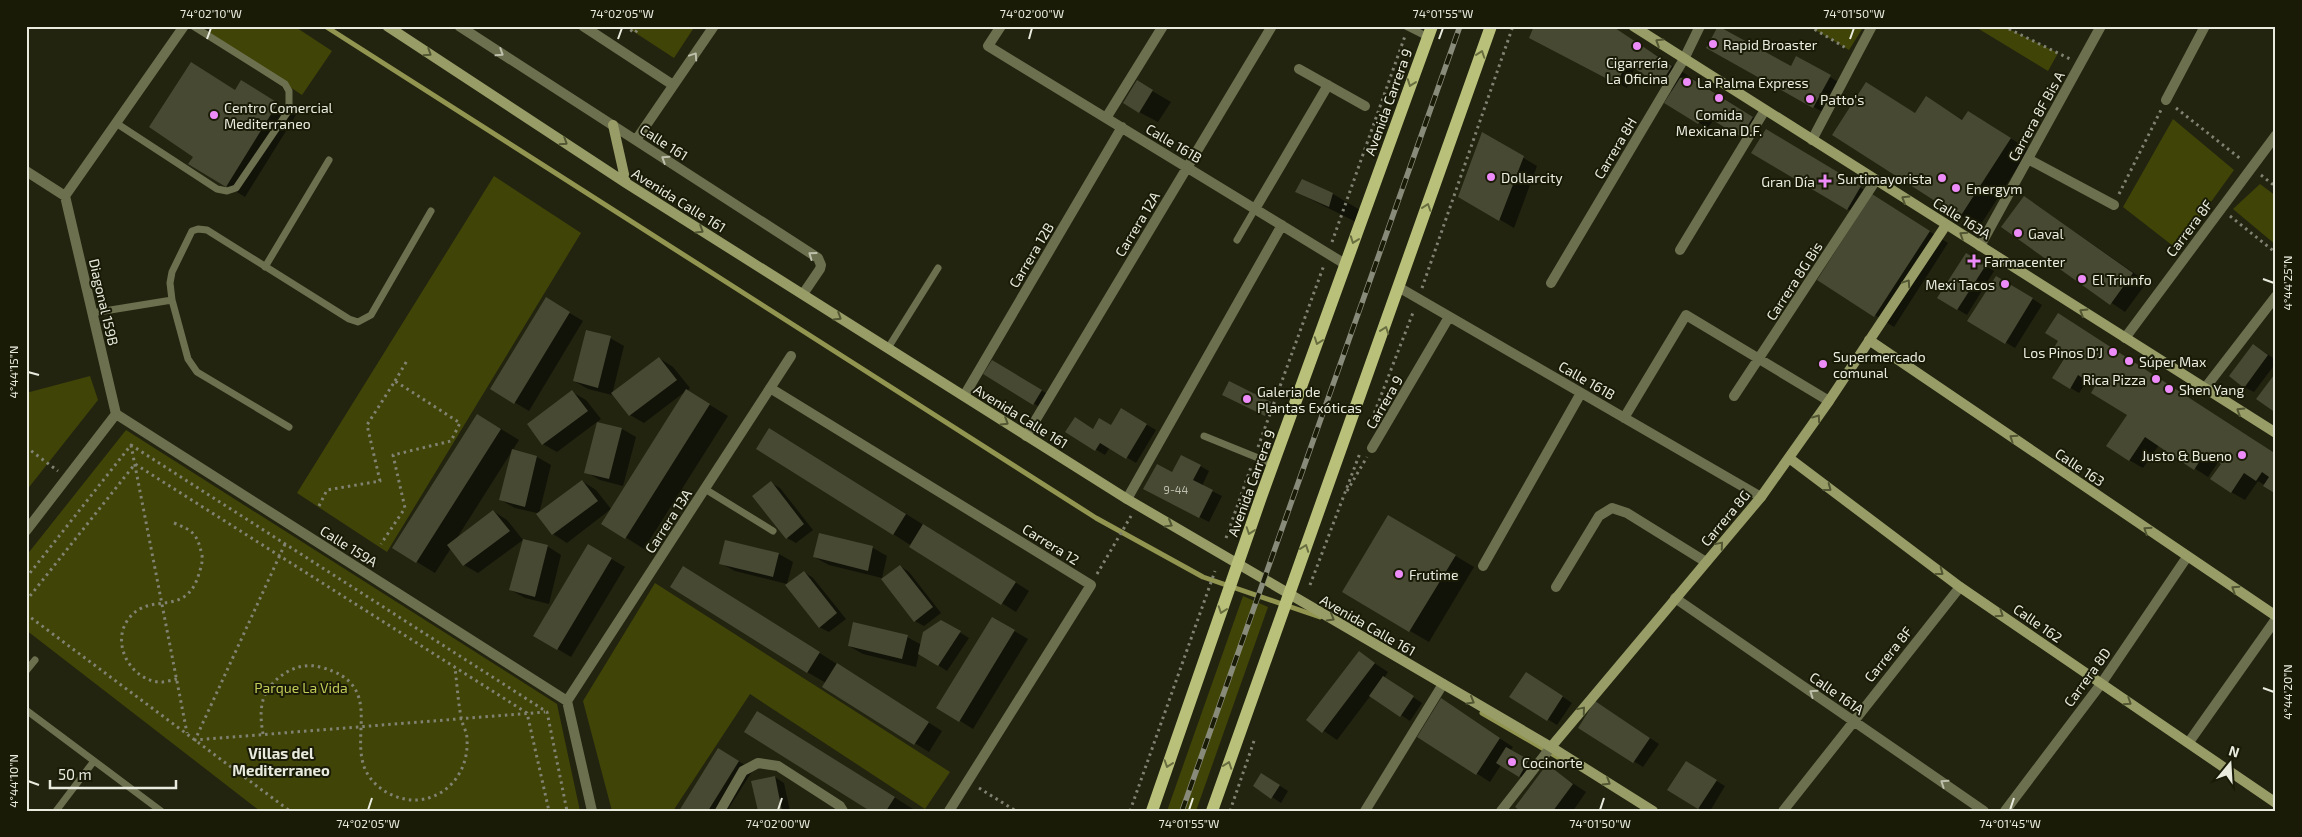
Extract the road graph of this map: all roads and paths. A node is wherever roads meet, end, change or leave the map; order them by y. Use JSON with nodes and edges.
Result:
{"nodes":[{"id":1,"x":184,"y":26,"type":"edge"},
{"id":2,"x":193,"y":26,"type":"edge"},
{"id":3,"x":387,"y":26,"type":"edge"},
{"id":4,"x":458,"y":26,"type":"edge"},
{"id":5,"x":583,"y":26,"type":"edge"},
{"id":6,"x":625,"y":26,"type":"edge"},
{"id":7,"x":640,"y":26,"type":"edge"},
{"id":8,"x":714,"y":26,"type":"edge"},
{"id":9,"x":1001,"y":26,"type":"edge"},
{"id":10,"x":1163,"y":26,"type":"edge"},
{"id":11,"x":1272,"y":26,"type":"edge"},
{"id":12,"x":1491,"y":26,"type":"edge"},
{"id":13,"x":1633,"y":26,"type":"edge"},
{"id":14,"x":1700,"y":26,"type":"edge"},
{"id":15,"x":1808,"y":26,"type":"edge"},
{"id":16,"x":1872,"y":26,"type":"edge"},
{"id":17,"x":2003,"y":26,"type":"edge"},
{"id":18,"x":2101,"y":26,"type":"edge"},
{"id":19,"x":2205,"y":26,"type":"edge"},
{"id":20,"x":1407,"y":27,"type":"edge"},
{"id":21,"x":1430,"y":32,"type":"edge"},
{"id":22,"x":1857,"y":55,"type":"junction"},
{"id":23,"x":1684,"y":59,"type":"junction"},
{"id":24,"x":2080,"y":64,"type":"junction"},
{"id":25,"x":1299,"y":69,"type":"dead end"},
{"id":26,"x":674,"y":85,"type":"junction"},
{"id":27,"x":1328,"y":85,"type":"junction"},
{"id":28,"x":2166,"y":100,"type":"junction"},
{"id":29,"x":1365,"y":106,"type":"joint"},
{"id":30,"x":1765,"y":110,"type":"junction"},
{"id":31,"x":1378,"y":113,"type":"junction"},
{"id":32,"x":1106,"y":118,"type":"junction"},
{"id":33,"x":116,"y":123,"type":"junction"},
{"id":34,"x":1396,"y":123,"type":"junction"},
{"id":35,"x":613,"y":125,"type":"junction"},
{"id":36,"x":1122,"y":128,"type":"junction"},
{"id":37,"x":2276,"y":135,"type":"edge"},
{"id":38,"x":636,"y":140,"type":"junction"},
{"id":39,"x":1812,"y":140,"type":"junction"},
{"id":40,"x":2028,"y":159,"type":"junction"},
{"id":41,"x":329,"y":160,"type":"dead end"},
{"id":42,"x":1187,"y":167,"type":"junction"},
{"id":43,"x":2251,"y":168,"type":"junction"},
{"id":44,"x":26,"y":171,"type":"edge"},
{"id":45,"x":1876,"y":180,"type":"junction"},
{"id":46,"x":626,"y":183,"type":"junction"},
{"id":47,"x":2276,"y":187,"type":"edge"},
{"id":48,"x":65,"y":196,"type":"junction"},
{"id":49,"x":2114,"y":205,"type":"joint"},
{"id":50,"x":2221,"y":208,"type":"junction"},
{"id":51,"x":1255,"y":209,"type":"junction"},
{"id":52,"x":431,"y":211,"type":"dead end"},
{"id":53,"x":1282,"y":225,"type":"junction"},
{"id":54,"x":1946,"y":225,"type":"junction"},
{"id":55,"x":1236,"y":240,"type":"dead end"},
{"id":56,"x":1980,"y":246,"type":"junction"},
{"id":57,"x":1680,"y":250,"type":"dead end"},
{"id":58,"x":1328,"y":253,"type":"junction"},
{"id":59,"x":2276,"y":253,"type":"edge"},
{"id":60,"x":1345,"y":264,"type":"junction"},
{"id":61,"x":265,"y":267,"type":"junction"},
{"id":62,"x":938,"y":268,"type":"dead end"},
{"id":63,"x":1551,"y":283,"type":"dead end"},
{"id":64,"x":1400,"y":288,"type":"junction"},
{"id":65,"x":803,"y":294,"type":"junction"},
{"id":66,"x":2276,"y":296,"type":"edge"},
{"id":67,"x":172,"y":300,"type":"junction"},
{"id":68,"x":92,"y":313,"type":"junction"},
{"id":69,"x":1449,"y":317,"type":"junction"},
{"id":70,"x":2124,"y":338,"type":"junction"},
{"id":71,"x":1870,"y":340,"type":"junction"},
{"id":72,"x":888,"y":348,"type":"junction"},
{"id":73,"x":791,"y":356,"type":"dead end"},
{"id":74,"x":408,"y":358,"type":"dead end"},
{"id":75,"x":1760,"y":359,"type":"junction"},
{"id":76,"x":395,"y":381,"type":"junction"},
{"id":77,"x":770,"y":388,"type":"junction"},
{"id":78,"x":2205,"y":388,"type":"junction"},
{"id":79,"x":1581,"y":393,"type":"junction"},
{"id":80,"x":964,"y":396,"type":"junction"},
{"id":81,"x":1734,"y":396,"type":"dead end"},
{"id":82,"x":1829,"y":401,"type":"junction"},
{"id":83,"x":116,"y":414,"type":"junction"},
{"id":84,"x":1624,"y":418,"type":"junction"},
{"id":85,"x":289,"y":427,"type":"dead end"},
{"id":86,"x":2276,"y":433,"type":"edge"},
{"id":87,"x":1026,"y":436,"type":"junction"},
{"id":88,"x":1204,"y":436,"type":"dead end"},
{"id":89,"x":131,"y":445,"type":"junction"},
{"id":90,"x":26,"y":447,"type":"edge"},
{"id":91,"x":1372,"y":448,"type":"joint"},
{"id":92,"x":1255,"y":456,"type":"junction"},
{"id":93,"x":1789,"y":458,"type":"junction"},
{"id":94,"x":135,"y":464,"type":"junction"},
{"id":95,"x":1273,"y":464,"type":"junction"},
{"id":96,"x":67,"y":478,"type":"junction"},
{"id":97,"x":705,"y":488,"type":"junction"},
{"id":98,"x":1761,"y":497,"type":"junction"},
{"id":99,"x":1127,"y":500,"type":"junction"},
{"id":100,"x":1342,"y":500,"type":"dead end"},
{"id":101,"x":1137,"y":505,"type":"junction"},
{"id":102,"x":319,"y":506,"type":"dead end"},
{"id":103,"x":174,"y":523,"type":"dead end"},
{"id":104,"x":26,"y":531,"type":"edge"},
{"id":105,"x":773,"y":531,"type":"dead end"},
{"id":106,"x":1226,"y":538,"type":"dead end"},
{"id":107,"x":285,"y":544,"type":"junction"},
{"id":108,"x":381,"y":544,"type":"dead end"},
{"id":109,"x":280,"y":556,"type":"junction"},
{"id":110,"x":2187,"y":557,"type":"junction"},
{"id":111,"x":1706,"y":562,"type":"junction"},
{"id":112,"x":1238,"y":564,"type":"junction"},
{"id":113,"x":1483,"y":566,"type":"dead end"},
{"id":114,"x":1214,"y":571,"type":"dead end"},
{"id":115,"x":26,"y":578,"type":"edge"},
{"id":116,"x":1091,"y":585,"type":"junction"},
{"id":117,"x":1960,"y":586,"type":"junction"},
{"id":118,"x":1556,"y":587,"type":"dead end"},
{"id":119,"x":1288,"y":594,"type":"junction"},
{"id":120,"x":1675,"y":598,"type":"junction"},
{"id":121,"x":26,"y":600,"type":"edge"},
{"id":122,"x":162,"y":602,"type":"junction"},
{"id":123,"x":26,"y":614,"type":"edge"},
{"id":124,"x":2276,"y":617,"type":"edge"},
{"id":125,"x":35,"y":660,"type":"dead end"},
{"id":126,"x":455,"y":667,"type":"junction"},
{"id":127,"x":26,"y":671,"type":"edge"},
{"id":128,"x":177,"y":679,"type":"junction"},
{"id":129,"x":1443,"y":684,"type":"junction"},
{"id":130,"x":2101,"y":684,"type":"junction"},
{"id":131,"x":567,"y":701,"type":"junction"},
{"id":132,"x":26,"y":710,"type":"edge"},
{"id":133,"x":547,"y":712,"type":"junction"},
{"id":134,"x":527,"y":713,"type":"junction"},
{"id":135,"x":461,"y":719,"type":"junction"},
{"id":136,"x":1853,"y":721,"type":"junction"},
{"id":137,"x":362,"y":727,"type":"junction"},
{"id":138,"x":187,"y":734,"type":"junction"},
{"id":139,"x":263,"y":734,"type":"junction"},
{"id":140,"x":195,"y":740,"type":"junction"},
{"id":141,"x":2189,"y":742,"type":"junction"},
{"id":142,"x":1551,"y":748,"type":"junction"},
{"id":143,"x":94,"y":761,"type":"junction"},
{"id":144,"x":967,"y":781,"type":"junction"},
{"id":145,"x":2276,"y":803,"type":"edge"},
{"id":146,"x":56,"y":811,"type":"edge"},
{"id":147,"x":161,"y":811,"type":"edge"},
{"id":148,"x":290,"y":811,"type":"edge"},
{"id":149,"x":548,"y":811,"type":"edge"},
{"id":150,"x":567,"y":811,"type":"edge"},
{"id":151,"x":592,"y":811,"type":"edge"},
{"id":152,"x":720,"y":811,"type":"edge"},
{"id":153,"x":844,"y":811,"type":"edge"},
{"id":154,"x":949,"y":811,"type":"edge"},
{"id":155,"x":1016,"y":811,"type":"edge"},
{"id":156,"x":1130,"y":811,"type":"edge"},
{"id":157,"x":1152,"y":811,"type":"edge"},
{"id":158,"x":1212,"y":811,"type":"edge"},
{"id":159,"x":1365,"y":811,"type":"edge"},
{"id":160,"x":1501,"y":811,"type":"edge"},
{"id":161,"x":1653,"y":811,"type":"edge"},
{"id":162,"x":1783,"y":811,"type":"edge"},
{"id":163,"x":1984,"y":811,"type":"edge"},
{"id":164,"x":2005,"y":811,"type":"edge"},
{"id":165,"x":2270,"y":811,"type":"edge"}],
"edges":[{"from":1,"to":33,"type":"street"},
{"from":2,"to":33,"type":"lane"},
{"from":3,"to":46,"type":"main road","name":"Avenida Calle 161","one_way":true},
{"from":4,"to":35,"type":"street","name":"Calle 161","one_way":true},
{"from":5,"to":26,"type":"street"},
{"from":6,"to":7,"type":"path"},
{"from":26,"to":8,"type":"street","one_way":true},
{"from":9,"to":32,"type":"street","name":"Calle 161B"},
{"from":10,"to":32,"type":"street"},
{"from":11,"to":42,"type":"street","name":"Carrera 12A"},
{"from":64,"to":12,"type":"main road","one_way":true},
{"from":23,"to":13,"type":"main road","name":"Calle 163A","one_way":true},
{"from":14,"to":23,"type":"street","name":"Carrera 8H"},
{"from":15,"to":22,"type":"path"},
{"from":16,"to":22,"type":"street"},
{"from":17,"to":24,"type":"path"},
{"from":18,"to":24,"type":"street","name":"Carrera 8F Bis A"},
{"from":19,"to":28,"type":"street"},
{"from":20,"to":21,"type":"lane"},
{"from":20,"to":31,"type":"path"},
{"from":21,"to":34,"type":"main road","name":"Avenida Carrera 9","one_way":true},
{"from":22,"to":39,"type":"street"},
{"from":23,"to":30,"type":"main road","name":"Calle 163A"},
{"from":23,"to":63,"type":"street","name":"Carrera 8H"},
{"from":24,"to":40,"type":"street","name":"Carrera 8F Bis A"},
{"from":25,"to":27,"type":"street"},
{"from":26,"to":38,"type":"street"},
{"from":27,"to":29,"type":"street"},
{"from":27,"to":51,"type":"street"},
{"from":28,"to":43,"type":"path"},
{"from":28,"to":49,"type":"path"},
{"from":29,"to":31,"type":"path"},
{"from":30,"to":39,"type":"main road","name":"Calle 163A"},
{"from":30,"to":57,"type":"street"},
{"from":31,"to":34,"type":"path"},
{"from":31,"to":58,"type":"path"},
{"from":32,"to":36,"type":"street","name":"Calle 161B"},
{"from":33,"to":48,"type":"street"},
{"from":34,"to":60,"type":"main road","name":"Avenida Carrera 9","one_way":true},
{"from":35,"to":38,"type":"street","name":"Calle 161"},
{"from":35,"to":46,"type":"main road"},
{"from":36,"to":42,"type":"street","name":"Calle 161B"},
{"from":36,"to":80,"type":"street","name":"Carrera 12B"},
{"from":37,"to":43,"type":"street","name":"Carrera 8F"},
{"from":65,"to":38,"type":"street","name":"Calle 161","one_way":true},
{"from":39,"to":45,"type":"main road","name":"Calle 163A"},
{"from":40,"to":49,"type":"street"},
{"from":40,"to":56,"type":"street","name":"Carrera 8F Bis A"},
{"from":41,"to":61,"type":"lane"},
{"from":42,"to":51,"type":"street","name":"Calle 161B"},
{"from":42,"to":87,"type":"street","name":"Carrera 12A"},
{"from":43,"to":47,"type":"path"},
{"from":43,"to":50,"type":"street","name":"Carrera 8F"},
{"from":44,"to":48,"type":"street"},
{"from":54,"to":45,"type":"main road","name":"Calle 163A","one_way":true},
{"from":45,"to":75,"type":"street","name":"Carrera 8G Bis"},
{"from":46,"to":65,"type":"main road","name":"Avenida Calle 161","one_way":true},
{"from":48,"to":68,"type":"street","name":"Diagonal 159B"},
{"from":50,"to":59,"type":"path"},
{"from":50,"to":70,"type":"street","name":"Carrera 8F"},
{"from":51,"to":53,"type":"street","name":"Calle 161B"},
{"from":51,"to":55,"type":"lane"},
{"from":52,"to":61,"type":"lane"},
{"from":53,"to":58,"type":"street","name":"Calle 161B"},
{"from":53,"to":99,"type":"street"},
{"from":56,"to":54,"type":"main road","name":"Calle 163A","one_way":true},
{"from":71,"to":54,"type":"main road","name":"Carrera 8G","one_way":true},
{"from":70,"to":56,"type":"main road","name":"Calle 163A","one_way":true},
{"from":58,"to":60,"type":"street","name":"Calle 161B"},
{"from":58,"to":92,"type":"path"},
{"from":60,"to":95,"type":"main road","name":"Avenida Carrera 9","one_way":true},
{"from":61,"to":67,"type":"lane"},
{"from":62,"to":72,"type":"lane"},
{"from":64,"to":69,"type":"street","name":"Calle 161B"},
{"from":119,"to":64,"type":"main road","one_way":true},
{"from":65,"to":72,"type":"main road","name":"Avenida Calle 161","one_way":true},
{"from":66,"to":78,"type":"street"},
{"from":67,"to":68,"type":"lane"},
{"from":67,"to":85,"type":"lane"},
{"from":68,"to":83,"type":"street","name":"Diagonal 159B"},
{"from":69,"to":79,"type":"street","name":"Calle 161B"},
{"from":69,"to":91,"type":"street","name":"Carrera 9"},
{"from":70,"to":78,"type":"main road","name":"Calle 163A"},
{"from":71,"to":82,"type":"main road","name":"Carrera 8G"},
{"from":110,"to":71,"type":"main road","name":"Calle 163","one_way":true},
{"from":72,"to":80,"type":"main road","name":"Avenida Calle 161"},
{"from":73,"to":77,"type":"street","name":"Carrera 13A"},
{"from":74,"to":76,"type":"path"},
{"from":75,"to":81,"type":"street","name":"Carrera 8G Bis"},
{"from":75,"to":82,"type":"street"},
{"from":75,"to":84,"type":"street"},
{"from":76,"to":102,"type":"path"},
{"from":76,"to":108,"type":"path"},
{"from":77,"to":97,"type":"street","name":"Carrera 13A"},
{"from":77,"to":116,"type":"street","name":"Carrera 12"},
{"from":86,"to":78,"type":"main road","name":"Calle 163A","one_way":true},
{"from":79,"to":84,"type":"street","name":"Calle 161B"},
{"from":79,"to":113,"type":"street"},
{"from":80,"to":87,"type":"main road","name":"Avenida Calle 161","one_way":true},
{"from":93,"to":82,"type":"main road","name":"Carrera 8G","one_way":true},
{"from":83,"to":96,"type":"street"},
{"from":83,"to":131,"type":"street","name":"Calle 159A"},
{"from":84,"to":98,"type":"street","name":"Calle 161B"},
{"from":87,"to":99,"type":"main road","name":"Avenida Calle 161"},
{"from":88,"to":92,"type":"lane"},
{"from":89,"to":94,"type":"path"},
{"from":89,"to":107,"type":"path"},
{"from":89,"to":115,"type":"path"},
{"from":90,"to":96,"type":"path"},
{"from":91,"to":100,"type":"path","name":"Carrera 9"},
{"from":92,"to":95,"type":"lane"},
{"from":92,"to":106,"type":"path"},
{"from":93,"to":98,"type":"main road","name":"Carrera 8G"},
{"from":93,"to":117,"type":"main road","name":"Calle 162","one_way":true},
{"from":94,"to":109,"type":"path"},
{"from":94,"to":121,"type":"path"},
{"from":94,"to":122,"type":"path"},
{"from":95,"to":112,"type":"main road","name":"Avenida Carrera 9","one_way":true},
{"from":96,"to":104,"type":"street"},
{"from":97,"to":105,"type":"lane"},
{"from":97,"to":131,"type":"street","name":"Carrera 13A"},
{"from":111,"to":98,"type":"main road","name":"Carrera 8G","one_way":true},
{"from":99,"to":101,"type":"main road","name":"Avenida Calle 161"},
{"from":101,"to":112,"type":"main road","name":"Avenida Calle 161","one_way":true},
{"from":101,"to":116,"type":"path"},
{"from":103,"to":122,"type":"path"},
{"from":107,"to":109,"type":"path"},
{"from":107,"to":133,"type":"path"},
{"from":109,"to":126,"type":"path"},
{"from":109,"to":140,"type":"path"},
{"from":124,"to":110,"type":"main road","name":"Calle 163","one_way":true},
{"from":110,"to":130,"type":"street","name":"Carrera 8D"},
{"from":111,"to":118,"type":"street"},
{"from":111,"to":120,"type":"main road","name":"Carrera 8G"},
{"from":112,"to":119,"type":"main road","name":"Avenida Calle 161"},
{"from":112,"to":157,"type":"main road","name":"Avenida Carrera 9","one_way":true},
{"from":114,"to":156,"type":"path"},
{"from":116,"to":144,"type":"street"},
{"from":117,"to":130,"type":"main road","name":"Calle 162","one_way":true},
{"from":117,"to":136,"type":"street","name":"Carrera 8F"},
{"from":119,"to":129,"type":"main road","name":"Avenida Calle 161","one_way":true},
{"from":158,"to":119,"type":"main road","one_way":true},
{"from":136,"to":120,"type":"street","name":"Calle 161A","one_way":true},
{"from":142,"to":120,"type":"main road","name":"Carrera 8G","one_way":true},
{"from":122,"to":128,"type":"path"},
{"from":122,"to":128,"type":"path"},
{"from":123,"to":138,"type":"path"},
{"from":124,"to":141,"type":"street"},
{"from":125,"to":127,"type":"lane"},
{"from":126,"to":134,"type":"path"},
{"from":126,"to":135,"type":"path"},
{"from":128,"to":138,"type":"path"},
{"from":129,"to":142,"type":"main road","name":"Avenida Calle 161","one_way":true},
{"from":129,"to":159,"type":"street"},
{"from":130,"to":141,"type":"main road","name":"Calle 162","one_way":true},
{"from":130,"to":164,"type":"street","name":"Carrera 8D"},
{"from":131,"to":151,"type":"street"},
{"from":132,"to":143,"type":"lane"},
{"from":133,"to":134,"type":"path"},
{"from":133,"to":150,"type":"path"},
{"from":134,"to":135,"type":"path"},
{"from":134,"to":149,"type":"path"},
{"from":135,"to":137,"type":"path"},
{"from":135,"to":137,"type":"path"},
{"from":136,"to":162,"type":"street","name":"Carrera 8F"},
{"from":163,"to":136,"type":"street","name":"Calle 161A","one_way":true},
{"from":137,"to":139,"type":"path"},
{"from":137,"to":139,"type":"path"},
{"from":138,"to":140,"type":"path"},
{"from":139,"to":140,"type":"path"},
{"from":140,"to":148,"type":"path"},
{"from":141,"to":145,"type":"main road","name":"Calle 162"},
{"from":142,"to":160,"type":"street","name":"Carrera 8G"},
{"from":142,"to":161,"type":"main road","name":"Avenida Calle 161","one_way":true},
{"from":143,"to":146,"type":"lane"},
{"from":143,"to":147,"type":"lane"},
{"from":144,"to":154,"type":"street"},
{"from":144,"to":155,"type":"path"},
{"from":145,"to":165,"type":"street"},
{"from":152,"to":153,"type":"street"}]}
